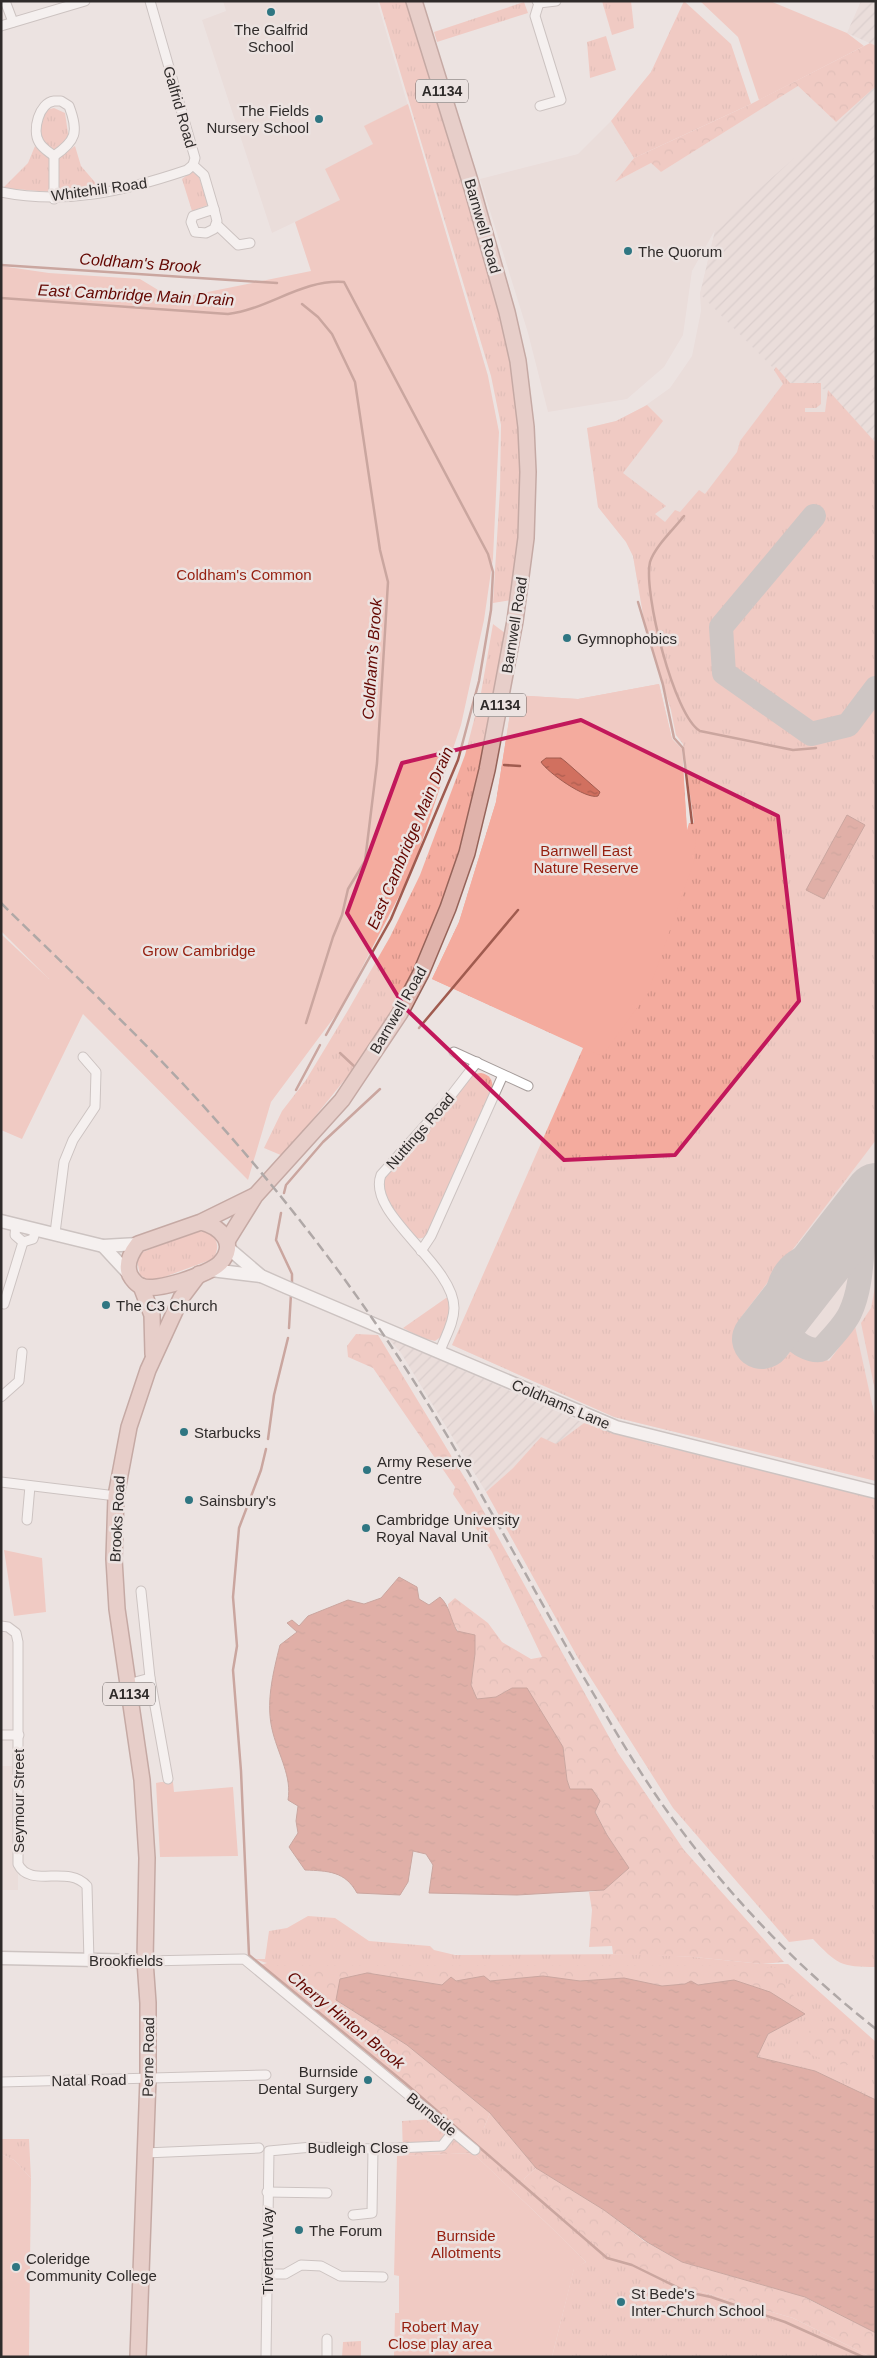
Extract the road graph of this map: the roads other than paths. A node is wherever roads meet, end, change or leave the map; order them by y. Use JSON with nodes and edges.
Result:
{"nodes":[{"id":1,"x":5,"y":1,"type":"edge"},
{"id":2,"x":85,"y":1,"type":"edge"},
{"id":3,"x":150,"y":1,"type":"edge"},
{"id":4,"x":414,"y":1,"type":"edge"},
{"id":5,"x":556,"y":1,"type":"edge"},
{"id":6,"x":538,"y":2,"type":"edge"},
{"id":7,"x":13,"y":22,"type":"junction"},
{"id":8,"x":1,"y":26,"type":"edge"},
{"id":9,"x":540,"y":106,"type":"dead end"},
{"id":10,"x":54,"y":156,"type":"junction"},
{"id":11,"x":193,"y":165,"type":"junction"},
{"id":12,"x":1,"y":192,"type":"edge"},
{"id":13,"x":54,"y":199,"type":"junction"},
{"id":14,"x":214,"y":209,"type":"junction"},
{"id":15,"x":217,"y":225,"type":"junction"},
{"id":16,"x":250,"y":242,"type":"dead end"},
{"id":17,"x":454,"y":1052,"type":"dead end"},
{"id":18,"x":83,"y":1057,"type":"dead end"},
{"id":19,"x":477,"y":1062,"type":"junction"},
{"id":20,"x":503,"y":1075,"type":"junction"},
{"id":21,"x":528,"y":1086,"type":"dead end"},
{"id":22,"x":255,"y":1196,"type":"junction"},
{"id":23,"x":1,"y":1221,"type":"edge"},
{"id":24,"x":201,"y":1222,"type":"junction"},
{"id":25,"x":16,"y":1224,"type":"junction"},
{"id":26,"x":36,"y":1229,"type":"junction"},
{"id":27,"x":55,"y":1233,"type":"junction"},
{"id":28,"x":23,"y":1242,"type":"junction"},
{"id":29,"x":138,"y":1244,"type":"junction"},
{"id":30,"x":227,"y":1244,"type":"junction"},
{"id":31,"x":103,"y":1246,"type":"junction"},
{"id":32,"x":421,"y":1250,"type":"junction"},
{"id":33,"x":205,"y":1272,"type":"junction"},
{"id":34,"x":129,"y":1274,"type":"junction"},
{"id":35,"x":261,"y":1276,"type":"junction"},
{"id":36,"x":141,"y":1286,"type":"junction"},
{"id":37,"x":4,"y":1304,"type":"dead end"},
{"id":38,"x":440,"y":1351,"type":"junction"},
{"id":39,"x":22,"y":1352,"type":"dead end"},
{"id":40,"x":153,"y":1358,"type":"junction"},
{"id":41,"x":1,"y":1397,"type":"edge"},
{"id":42,"x":1,"y":1482,"type":"edge"},
{"id":43,"x":30,"y":1486,"type":"junction"},
{"id":44,"x":876,"y":1492,"type":"edge"},
{"id":45,"x":116,"y":1496,"type":"junction"},
{"id":46,"x":27,"y":1520,"type":"dead end"},
{"id":47,"x":141,"y":1591,"type":"dead end"},
{"id":48,"x":1,"y":1626,"type":"edge"},
{"id":49,"x":150,"y":1678,"type":"junction"},
{"id":50,"x":128,"y":1684,"type":"junction"},
{"id":51,"x":1,"y":1735,"type":"edge"},
{"id":52,"x":19,"y":1735,"type":"junction"},
{"id":53,"x":168,"y":1779,"type":"dead end"},
{"id":54,"x":1,"y":1958,"type":"edge"},
{"id":55,"x":89,"y":1960,"type":"junction"},
{"id":56,"x":145,"y":1961,"type":"junction"},
{"id":57,"x":250,"y":1964,"type":"joint"},
{"id":58,"x":266,"y":2075,"type":"dead end"},
{"id":59,"x":148,"y":2078,"type":"junction"},
{"id":60,"x":1,"y":2082,"type":"edge"},
{"id":61,"x":453,"y":2132,"type":"junction"},
{"id":62,"x":259,"y":2148,"type":"dead end"},
{"id":63,"x":274,"y":2148,"type":"joint"},
{"id":64,"x":373,"y":2149,"type":"junction"},
{"id":65,"x":475,"y":2150,"type":"dead end"},
{"id":66,"x":145,"y":2153,"type":"junction"},
{"id":67,"x":267,"y":2192,"type":"junction"},
{"id":68,"x":327,"y":2193,"type":"dead end"},
{"id":69,"x":353,"y":2215,"type":"dead end"},
{"id":70,"x":267,"y":2274,"type":"junction"},
{"id":71,"x":383,"y":2278,"type":"dead end"},
{"id":72,"x":327,"y":2339,"type":"dead end"},
{"id":73,"x":138,"y":2357,"type":"edge"},
{"id":74,"x":266,"y":2357,"type":"edge"},
{"id":75,"x":327,"y":2357,"type":"edge"}],
"edges":[{"from":1,"to":7,"type":"street"},
{"from":2,"to":7,"type":"street"},
{"from":3,"to":11,"type":"street","name":"Galfrid Road"},
{"from":4,"to":22,"type":"main road","name":"Barnwell Road","number":"A1134"},
{"from":5,"to":6,"type":"street"},
{"from":6,"to":9,"type":"street"},
{"from":7,"to":8,"type":"street"},
{"from":10,"to":10,"type":"street"},
{"from":10,"to":13,"type":"street"},
{"from":11,"to":13,"type":"street","name":"Whitehill Road"},
{"from":11,"to":14,"type":"street","name":"Galfrid Road"},
{"from":12,"to":13,"type":"street","name":"Whitehill Road"},
{"from":14,"to":15,"type":"street","name":"Galfrid Road"},
{"from":14,"to":15,"type":"street"},
{"from":15,"to":16,"type":"street"},
{"from":17,"to":19,"type":"street"},
{"from":18,"to":27,"type":"street"},
{"from":19,"to":20,"type":"street"},
{"from":19,"to":32,"type":"street","name":"Nuttings Road"},
{"from":20,"to":21,"type":"street"},
{"from":20,"to":32,"type":"street"},
{"from":22,"to":24,"type":"main road","name":"Barnwell Road","number":"A1134"},
{"from":22,"to":30,"type":"main road","name":"Barnwell Road","number":"A1134"},
{"from":23,"to":25,"type":"street"},
{"from":24,"to":29,"type":"main road","number":"A1134"},
{"from":24,"to":30,"type":"main road"},
{"from":25,"to":26,"type":"street"},
{"from":25,"to":28,"type":"street"},
{"from":26,"to":27,"type":"street"},
{"from":26,"to":28,"type":"street"},
{"from":27,"to":31,"type":"street"},
{"from":28,"to":37,"type":"street"},
{"from":29,"to":31,"type":"street"},
{"from":29,"to":34,"type":"main road"},
{"from":30,"to":33,"type":"main road","number":"A1134"},
{"from":30,"to":35,"type":"street","name":"Coldhams Lane"},
{"from":31,"to":34,"type":"street"},
{"from":32,"to":38,"type":"street","name":"Nuttings Road"},
{"from":33,"to":35,"type":"street","name":"Coldhams Lane"},
{"from":33,"to":36,"type":"main road"},
{"from":33,"to":40,"type":"main road","name":"Brooks Road","number":"A1134"},
{"from":34,"to":36,"type":"main road","number":"A1134"},
{"from":35,"to":38,"type":"street","name":"Coldhams Lane"},
{"from":36,"to":40,"type":"main road","name":"Brooks Road","number":"A1134"},
{"from":38,"to":44,"type":"street","name":"Coldhams Lane"},
{"from":39,"to":41,"type":"street"},
{"from":40,"to":45,"type":"main road","name":"Brooks Road","number":"A1134"},
{"from":42,"to":43,"type":"street"},
{"from":43,"to":45,"type":"street"},
{"from":43,"to":46,"type":"street"},
{"from":45,"to":50,"type":"main road","name":"Brooks Road","number":"A1134"},
{"from":47,"to":49,"type":"street"},
{"from":48,"to":52,"type":"street","name":"Seymour Street"},
{"from":49,"to":50,"type":"street"},
{"from":49,"to":53,"type":"street"},
{"from":50,"to":56,"type":"main road","name":"Brooks Road","number":"A1134"},
{"from":51,"to":52,"type":"street"},
{"from":52,"to":55,"type":"street","name":"Seymour Street"},
{"from":54,"to":55,"type":"street","name":"Brookfields"},
{"from":55,"to":56,"type":"street","name":"Brookfields"},
{"from":56,"to":57,"type":"street","name":"Brookfields"},
{"from":56,"to":59,"type":"main road","name":"Perne Road","number":"A1134"},
{"from":57,"to":61,"type":"street","name":"Burnside"},
{"from":58,"to":59,"type":"street","name":"Natal Road"},
{"from":59,"to":60,"type":"street","name":"Natal Road"},
{"from":59,"to":66,"type":"main road","name":"Perne Road","number":"A1134"},
{"from":61,"to":64,"type":"street","name":"Budleigh Close"},
{"from":61,"to":65,"type":"street","name":"Burnside"},
{"from":62,"to":66,"type":"street"},
{"from":63,"to":64,"type":"street","name":"Budleigh Close"},
{"from":63,"to":67,"type":"street","name":"Tiverton Way"},
{"from":64,"to":69,"type":"street"},
{"from":66,"to":73,"type":"main road","name":"Perne Road","number":"A1134"},
{"from":67,"to":68,"type":"street"},
{"from":67,"to":70,"type":"street","name":"Tiverton Way"},
{"from":70,"to":71,"type":"street"},
{"from":70,"to":74,"type":"street","name":"Tiverton Way"},
{"from":72,"to":75,"type":"street"}]}
